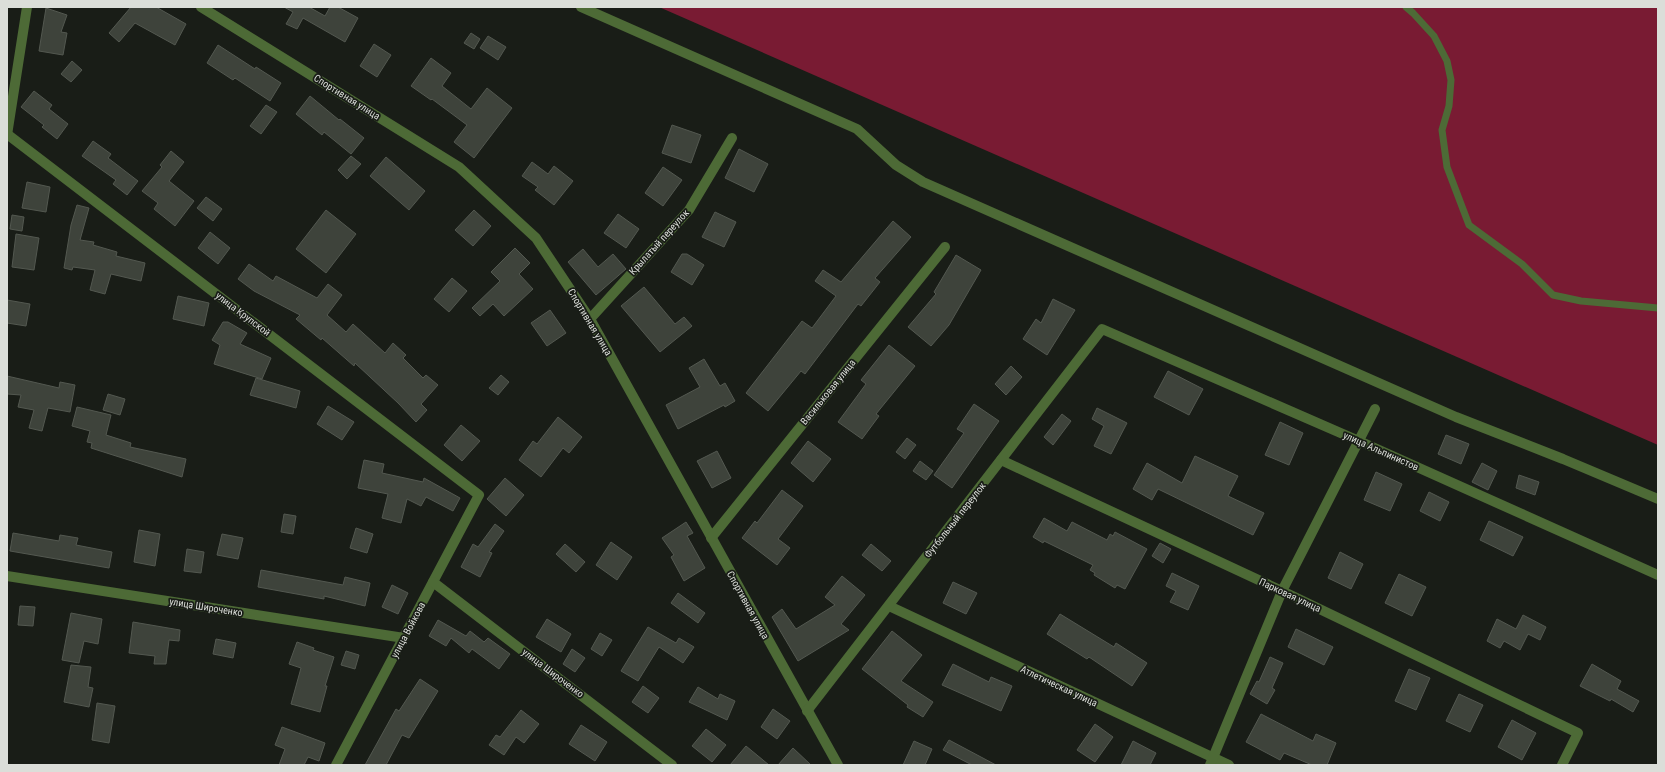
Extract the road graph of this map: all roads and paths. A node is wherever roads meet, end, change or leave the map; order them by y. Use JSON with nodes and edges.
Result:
{"nodes":[{"id":1,"x":27,"y":7,"type":"edge"},
{"id":2,"x":201,"y":7,"type":"edge"},
{"id":3,"x":581,"y":7,"type":"edge"},
{"id":4,"x":1406,"y":7,"type":"edge"},
{"id":5,"x":7,"y":134,"type":"edge"},
{"id":6,"x":732,"y":138,"type":"dead end"},
{"id":7,"x":945,"y":247,"type":"dead end"},
{"id":8,"x":1658,"y":308,"type":"edge"},
{"id":9,"x":590,"y":319,"type":"junction"},
{"id":10,"x":1102,"y":329,"type":"joint"},
{"id":11,"x":1375,"y":409,"type":"dead end"},
{"id":12,"x":1359,"y":441,"type":"junction"},
{"id":13,"x":1001,"y":460,"type":"junction"},
{"id":14,"x":479,"y":495,"type":"joint"},
{"id":15,"x":1658,"y":499,"type":"edge"},
{"id":16,"x":711,"y":538,"type":"junction"},
{"id":17,"x":1658,"y":575,"type":"edge"},
{"id":18,"x":7,"y":576,"type":"edge"},
{"id":19,"x":433,"y":582,"type":"junction"},
{"id":20,"x":1282,"y":591,"type":"junction"},
{"id":21,"x":889,"y":606,"type":"junction"},
{"id":22,"x":404,"y":638,"type":"junction"},
{"id":23,"x":807,"y":711,"type":"junction"},
{"id":24,"x":1211,"y":762,"type":"edge"},
{"id":25,"x":336,"y":765,"type":"edge"},
{"id":26,"x":672,"y":765,"type":"edge"},
{"id":27,"x":838,"y":765,"type":"edge"},
{"id":28,"x":1229,"y":765,"type":"edge"},
{"id":29,"x":1562,"y":765,"type":"edge"}],
"edges":[{"from":1,"to":5,"type":"street"},
{"from":2,"to":9,"type":"street","name":"Спортивная улица"},
{"from":3,"to":15,"type":"street"},
{"from":4,"to":8,"type":"lane"},
{"from":5,"to":14,"type":"street","name":"улица Крупской"},
{"from":6,"to":9,"type":"street","name":"Крылатый переулок"},
{"from":7,"to":16,"type":"street","name":"Васильковая улица"},
{"from":9,"to":16,"type":"street","name":"Спортивная улица"},
{"from":10,"to":12,"type":"street","name":"улица Альпинистов"},
{"from":10,"to":13,"type":"street","name":"Футбольный переулок"},
{"from":11,"to":12,"type":"street"},
{"from":12,"to":17,"type":"street","name":"улица Альпинистов"},
{"from":12,"to":20,"type":"street"},
{"from":13,"to":20,"type":"street","name":"Парковая улица"},
{"from":13,"to":21,"type":"street","name":"Футбольный переулок"},
{"from":14,"to":19,"type":"street","name":"улица Войкова"},
{"from":16,"to":23,"type":"street","name":"Спортивная улица"},
{"from":18,"to":22,"type":"street","name":"улица Широченко"},
{"from":19,"to":22,"type":"street","name":"улица Войкова"},
{"from":19,"to":26,"type":"street","name":"улица Широченко"},
{"from":20,"to":24,"type":"street"},
{"from":20,"to":29,"type":"street","name":"Парковая улица"},
{"from":21,"to":23,"type":"street","name":"Футбольный переулок"},
{"from":21,"to":24,"type":"street","name":"Атлетическая улица"},
{"from":22,"to":25,"type":"street","name":"улица Войкова"},
{"from":23,"to":27,"type":"street","name":"Спортивная улица"},
{"from":24,"to":28,"type":"street","name":"Атлетическая улица"}]}
